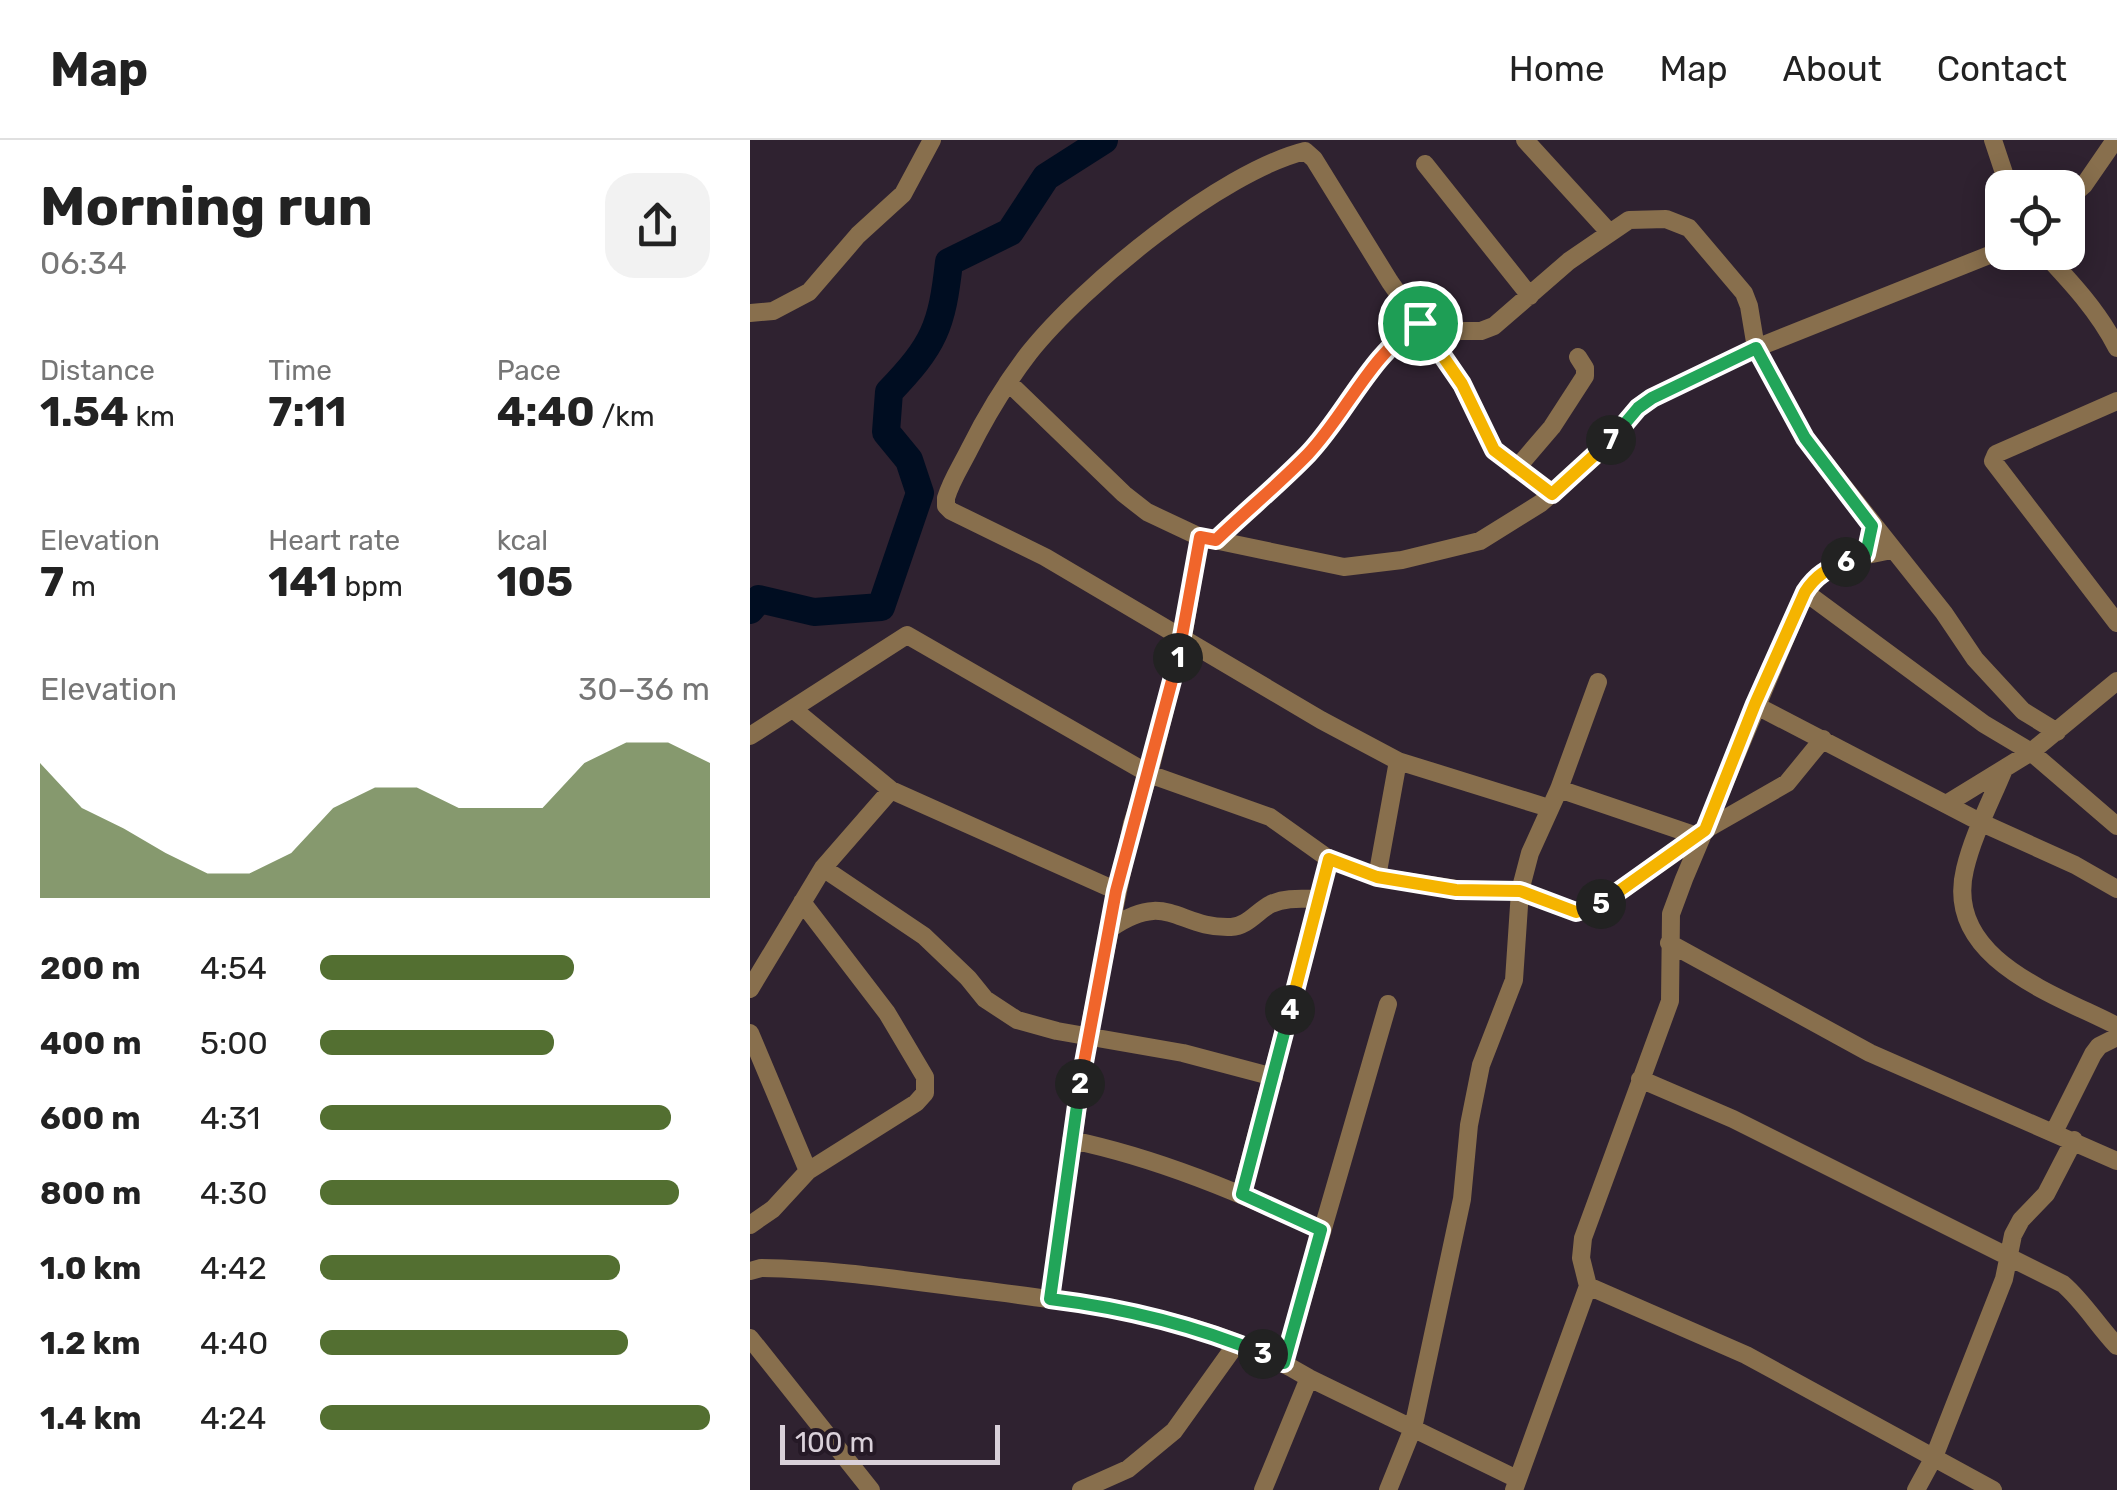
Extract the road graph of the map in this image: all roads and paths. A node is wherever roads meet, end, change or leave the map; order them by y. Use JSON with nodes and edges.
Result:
{"nodes":[{"id":1,"x":932,"y":140,"type":"edge"},
{"id":2,"x":1525,"y":140,"type":"edge"},
{"id":3,"x":2115,"y":140,"type":"edge"},
{"id":4,"x":1993,"y":141,"type":"edge"},
{"id":5,"x":1425,"y":164,"type":"dead end"},
{"id":6,"x":2003,"y":170,"type":"edge"},
{"id":7,"x":2085,"y":184,"type":"edge"},
{"id":8,"x":1609,"y":232,"type":"junction"},
{"id":9,"x":1985,"y":253,"type":"edge"},
{"id":10,"x":2060,"y":270,"type":"edge"},
{"id":11,"x":1530,"y":296,"type":"junction"},
{"id":12,"x":750,"y":313,"type":"edge"},
{"id":13,"x":2112,"y":322,"type":"edge"},
{"id":14,"x":1420,"y":323,"type":"junction"},
{"id":15,"x":1756,"y":348,"type":"junction"},
{"id":16,"x":2117,"y":348,"type":"edge"},
{"id":17,"x":1578,"y":357,"type":"dead end"},
{"id":18,"x":1008,"y":382,"type":"junction"},
{"id":19,"x":2117,"y":401,"type":"edge"},
{"id":20,"x":1516,"y":469,"type":"junction"},
{"id":21,"x":1552,"y":494,"type":"junction"},
{"id":22,"x":1872,"y":526,"type":"junction"},
{"id":23,"x":1208,"y":538,"type":"junction"},
{"id":24,"x":1892,"y":550,"type":"junction"},
{"id":25,"x":1866,"y":554,"type":"junction"},
{"id":26,"x":1805,"y":592,"type":"junction"},
{"id":27,"x":2117,"y":623,"type":"edge"},
{"id":28,"x":1183,"y":637,"type":"junction"},
{"id":29,"x":1598,"y":682,"type":"dead end"},
{"id":30,"x":2117,"y":682,"type":"edge"},
{"id":31,"x":1755,"y":704,"type":"junction"},
{"id":32,"x":792,"y":709,"type":"junction"},
{"id":33,"x":2057,"y":732,"type":"junction"},
{"id":34,"x":750,"y":736,"type":"edge"},
{"id":35,"x":1822,"y":739,"type":"junction"},
{"id":36,"x":2031,"y":752,"type":"junction"},
{"id":37,"x":1398,"y":761,"type":"junction"},
{"id":38,"x":2004,"y":768,"type":"junction"},
{"id":39,"x":1149,"y":774,"type":"junction"},
{"id":40,"x":1559,"y":788,"type":"junction"},
{"id":41,"x":891,"y":790,"type":"junction"},
{"id":42,"x":1948,"y":803,"type":"junction"},
{"id":43,"x":1549,"y":808,"type":"junction"},
{"id":44,"x":1982,"y":823,"type":"junction"},
{"id":45,"x":2117,"y":826,"type":"edge"},
{"id":46,"x":1701,"y":833,"type":"junction"},
{"id":47,"x":1329,"y":859,"type":"junction"},
{"id":48,"x":823,"y":868,"type":"junction"},
{"id":49,"x":1377,"y":877,"type":"junction"},
{"id":50,"x":2117,"y":889,"type":"edge"},
{"id":51,"x":1116,"y":891,"type":"junction"},
{"id":52,"x":1520,"y":891,"type":"junction"},
{"id":53,"x":1318,"y":899,"type":"junction"},
{"id":54,"x":802,"y":902,"type":"junction"},
{"id":55,"x":1110,"y":928,"type":"junction"},
{"id":56,"x":1668,"y":944,"type":"junction"},
{"id":57,"x":750,"y":989,"type":"edge"},
{"id":58,"x":1388,"y":1004,"type":"dead end"},
{"id":59,"x":2117,"y":1026,"type":"edge"},
{"id":60,"x":750,"y":1034,"type":"edge"},
{"id":61,"x":1088,"y":1035,"type":"junction"},
{"id":62,"x":2117,"y":1037,"type":"edge"},
{"id":63,"x":1274,"y":1078,"type":"junction"},
{"id":64,"x":1640,"y":1079,"type":"junction"},
{"id":65,"x":2054,"y":1132,"type":"junction"},
{"id":66,"x":1071,"y":1140,"type":"junction"},
{"id":67,"x":2074,"y":1140,"type":"junction"},
{"id":68,"x":2117,"y":1161,"type":"edge"},
{"id":69,"x":808,"y":1171,"type":"junction"},
{"id":70,"x":1242,"y":1194,"type":"junction"},
{"id":71,"x":750,"y":1225,"type":"edge"},
{"id":72,"x":1321,"y":1230,"type":"junction"},
{"id":73,"x":2010,"y":1259,"type":"junction"},
{"id":74,"x":750,"y":1271,"type":"edge"},
{"id":75,"x":1588,"y":1286,"type":"junction"},
{"id":76,"x":1050,"y":1299,"type":"junction"},
{"id":77,"x":750,"y":1338,"type":"edge"},
{"id":78,"x":1237,"y":1343,"type":"junction"},
{"id":79,"x":2117,"y":1346,"type":"edge"},
{"id":80,"x":1284,"y":1363,"type":"junction"},
{"id":81,"x":1308,"y":1378,"type":"junction"},
{"id":82,"x":1413,"y":1428,"type":"junction"},
{"id":83,"x":1934,"y":1456,"type":"junction"},
{"id":84,"x":1516,"y":1484,"type":"edge"},
{"id":85,"x":871,"y":1490,"type":"edge"},
{"id":86,"x":1080,"y":1490,"type":"edge"},
{"id":87,"x":1263,"y":1490,"type":"edge"},
{"id":88,"x":1388,"y":1490,"type":"edge"},
{"id":89,"x":1916,"y":1490,"type":"edge"},
{"id":90,"x":1992,"y":1490,"type":"edge"}],
"edges":[{"from":1,"to":12,"type":"street"},
{"from":2,"to":8,"type":"street"},
{"from":3,"to":7,"type":"street"},
{"from":4,"to":6,"type":"street"},
{"from":5,"to":11,"type":"street"},
{"from":8,"to":11,"type":"street"},
{"from":8,"to":15,"type":"street"},
{"from":9,"to":15,"type":"street"},
{"from":10,"to":13,"type":"street"},
{"from":11,"to":14,"type":"street"},
{"from":13,"to":16,"type":"street"},
{"from":14,"to":18,"type":"street"},
{"from":14,"to":20,"type":"street"},
{"from":14,"to":23,"type":"street"},
{"from":15,"to":21,"type":"street"},
{"from":15,"to":22,"type":"street"},
{"from":17,"to":20,"type":"street"},
{"from":18,"to":23,"type":"street"},
{"from":18,"to":28,"type":"street"},
{"from":19,"to":27,"type":"street"},
{"from":20,"to":21,"type":"street"},
{"from":21,"to":23,"type":"street"},
{"from":22,"to":24,"type":"street"},
{"from":22,"to":25,"type":"street"},
{"from":23,"to":28,"type":"street"},
{"from":24,"to":25,"type":"street"},
{"from":24,"to":33,"type":"street"},
{"from":25,"to":26,"type":"street"},
{"from":26,"to":31,"type":"street"},
{"from":26,"to":36,"type":"street"},
{"from":28,"to":37,"type":"street"},
{"from":28,"to":39,"type":"street"},
{"from":29,"to":40,"type":"street"},
{"from":30,"to":33,"type":"street"},
{"from":31,"to":35,"type":"street"},
{"from":31,"to":46,"type":"street"},
{"from":32,"to":34,"type":"street"},
{"from":32,"to":39,"type":"street"},
{"from":32,"to":41,"type":"street"},
{"from":33,"to":36,"type":"street"},
{"from":35,"to":42,"type":"street"},
{"from":35,"to":46,"type":"street"},
{"from":36,"to":38,"type":"street"},
{"from":36,"to":45,"type":"street"},
{"from":37,"to":43,"type":"street"},
{"from":37,"to":49,"type":"street"},
{"from":38,"to":42,"type":"street"},
{"from":38,"to":44,"type":"street"},
{"from":39,"to":47,"type":"street"},
{"from":39,"to":51,"type":"street"},
{"from":40,"to":43,"type":"street"},
{"from":40,"to":46,"type":"street"},
{"from":41,"to":48,"type":"street"},
{"from":41,"to":51,"type":"street"},
{"from":42,"to":44,"type":"street"},
{"from":43,"to":52,"type":"street"},
{"from":44,"to":50,"type":"street"},
{"from":44,"to":59,"type":"street"},
{"from":46,"to":52,"type":"street"},
{"from":46,"to":56,"type":"street"},
{"from":47,"to":49,"type":"street"},
{"from":47,"to":53,"type":"street"},
{"from":48,"to":54,"type":"street"},
{"from":48,"to":61,"type":"street"},
{"from":49,"to":52,"type":"street"},
{"from":51,"to":55,"type":"street"},
{"from":52,"to":82,"type":"street"},
{"from":53,"to":55,"type":"street"},
{"from":53,"to":63,"type":"street"},
{"from":54,"to":57,"type":"street"},
{"from":54,"to":69,"type":"street"},
{"from":55,"to":61,"type":"street"},
{"from":56,"to":64,"type":"street"},
{"from":56,"to":65,"type":"street"},
{"from":58,"to":72,"type":"street"},
{"from":60,"to":69,"type":"street"},
{"from":61,"to":63,"type":"street"},
{"from":61,"to":66,"type":"street"},
{"from":62,"to":65,"type":"street"},
{"from":63,"to":70,"type":"street"},
{"from":64,"to":73,"type":"street"},
{"from":64,"to":75,"type":"street"},
{"from":65,"to":67,"type":"street"},
{"from":66,"to":70,"type":"street"},
{"from":66,"to":76,"type":"street"},
{"from":67,"to":68,"type":"street"},
{"from":67,"to":73,"type":"street"},
{"from":69,"to":71,"type":"street"},
{"from":70,"to":72,"type":"street"},
{"from":72,"to":80,"type":"street"},
{"from":73,"to":79,"type":"street"},
{"from":73,"to":83,"type":"street"},
{"from":74,"to":76,"type":"street"},
{"from":75,"to":83,"type":"street"},
{"from":75,"to":84,"type":"street"},
{"from":76,"to":78,"type":"street"},
{"from":77,"to":85,"type":"street"},
{"from":78,"to":80,"type":"street"},
{"from":78,"to":86,"type":"street"},
{"from":80,"to":81,"type":"street"},
{"from":81,"to":82,"type":"street"},
{"from":81,"to":87,"type":"street"},
{"from":82,"to":84,"type":"street"},
{"from":82,"to":88,"type":"street"},
{"from":83,"to":89,"type":"street"},
{"from":83,"to":90,"type":"street"}]}
